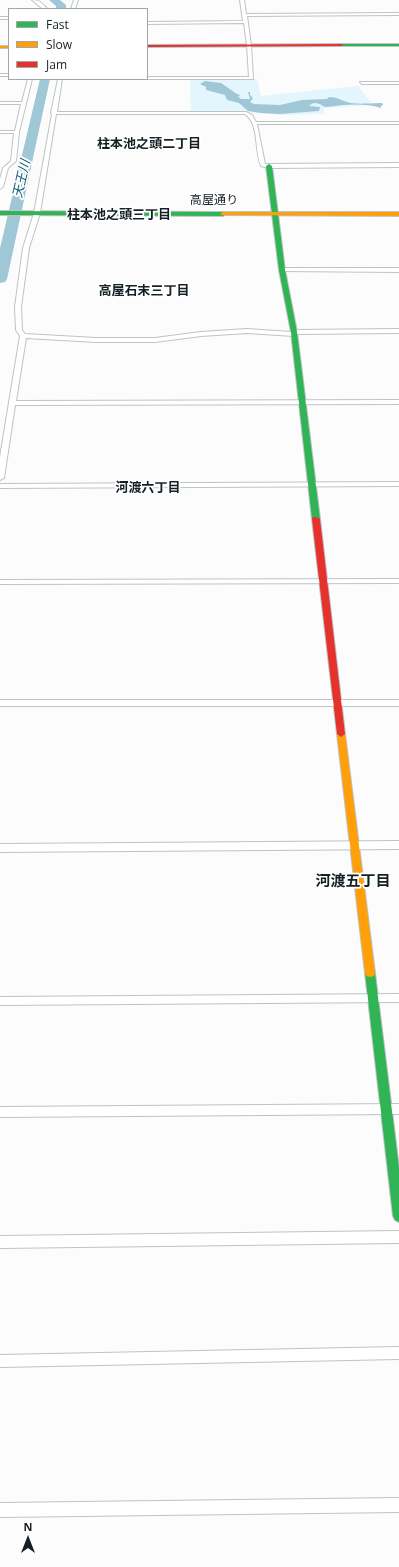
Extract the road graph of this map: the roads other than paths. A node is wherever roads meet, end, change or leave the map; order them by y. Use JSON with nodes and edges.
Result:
{"nodes":[{"id":1,"x":34,"y":0,"type":"edge"},
{"id":2,"x":242,"y":0,"type":"edge"},
{"id":3,"x":44,"y":8,"type":"edge"},
{"id":4,"x":399,"y":14,"type":"edge"},
{"id":5,"x":244,"y":15,"type":"junction"},
{"id":6,"x":148,"y":22,"type":"edge"},
{"id":7,"x":246,"y":22,"type":"junction"},
{"id":8,"x":399,"y":45,"type":"edge"},
{"id":9,"x":148,"y":46,"type":"edge"},
{"id":10,"x":248,"y":46,"type":"junction"},
{"id":11,"x":148,"y":78,"type":"edge"},
{"id":12,"x":30,"y":80,"type":"edge"},
{"id":13,"x":60,"y":80,"type":"edge"},
{"id":14,"x":362,"y":83,"type":"dead end"},
{"id":15,"x":399,"y":83,"type":"edge"},
{"id":16,"x":0,"y":103,"type":"edge"},
{"id":17,"x":24,"y":103,"type":"junction"},
{"id":18,"x":53,"y":113,"type":"junction"},
{"id":19,"x":399,"y":123,"type":"edge"},
{"id":20,"x":256,"y":124,"type":"junction"},
{"id":21,"x":0,"y":132,"type":"edge"},
{"id":22,"x":17,"y":132,"type":"junction"},
{"id":23,"x":399,"y":165,"type":"edge"},
{"id":24,"x":269,"y":166,"type":"junction"},
{"id":25,"x":0,"y":168,"type":"edge"},
{"id":26,"x":6,"y":168,"type":"junction"},
{"id":27,"x":0,"y":187,"type":"edge"},
{"id":28,"x":2,"y":213,"type":"edge"},
{"id":29,"x":33,"y":213,"type":"junction"},
{"id":30,"x":274,"y":213,"type":"junction"},
{"id":31,"x":399,"y":214,"type":"edge"},
{"id":32,"x":282,"y":270,"type":"junction"},
{"id":33,"x":399,"y":270,"type":"edge"},
{"id":34,"x":399,"y":331,"type":"edge"},
{"id":35,"x":294,"y":333,"type":"junction"},
{"id":36,"x":23,"y":336,"type":"junction"},
{"id":37,"x":399,"y":402,"type":"edge"},
{"id":38,"x":12,"y":403,"type":"junction"},
{"id":39,"x":303,"y":403,"type":"junction"},
{"id":40,"x":0,"y":478,"type":"edge"},
{"id":41,"x":313,"y":484,"type":"junction"},
{"id":42,"x":399,"y":484,"type":"edge"},
{"id":43,"x":0,"y":486,"type":"edge"},
{"id":44,"x":0,"y":582,"type":"edge"},
{"id":45,"x":324,"y":582,"type":"junction"},
{"id":46,"x":399,"y":582,"type":"edge"},
{"id":47,"x":399,"y":702,"type":"edge"},
{"id":48,"x":0,"y":703,"type":"edge"},
{"id":49,"x":338,"y":703,"type":"junction"},
{"id":50,"x":354,"y":845,"type":"junction"},
{"id":51,"x":399,"y":845,"type":"edge"},
{"id":52,"x":0,"y":848,"type":"edge"},
{"id":53,"x":372,"y":998,"type":"junction"},
{"id":54,"x":399,"y":998,"type":"edge"},
{"id":55,"x":0,"y":1001,"type":"edge"},
{"id":56,"x":386,"y":1109,"type":"junction"},
{"id":57,"x":399,"y":1109,"type":"edge"},
{"id":58,"x":0,"y":1112,"type":"edge"},
{"id":59,"x":399,"y":1216,"type":"edge"},
{"id":60,"x":399,"y":1237,"type":"edge"},
{"id":61,"x":0,"y":1242,"type":"edge"},
{"id":62,"x":399,"y":1354,"type":"edge"},
{"id":63,"x":0,"y":1361,"type":"edge"},
{"id":64,"x":399,"y":1505,"type":"edge"},
{"id":65,"x":0,"y":1510,"type":"edge"}],
"edges":[{"from":1,"to":3,"type":"street"},
{"from":2,"to":5,"type":"street"},
{"from":4,"to":5,"type":"street"},
{"from":5,"to":7,"type":"street"},
{"from":6,"to":7,"type":"street"},
{"from":7,"to":10,"type":"street"},
{"from":8,"to":10,"type":"street"},
{"from":9,"to":10,"type":"street"},
{"from":10,"to":11,"type":"street"},
{"from":12,"to":17,"type":"street"},
{"from":13,"to":18,"type":"street"},
{"from":14,"to":15,"type":"street"},
{"from":16,"to":17,"type":"street"},
{"from":17,"to":22,"type":"street"},
{"from":18,"to":20,"type":"street"},
{"from":18,"to":29,"type":"street"},
{"from":19,"to":20,"type":"street"},
{"from":20,"to":24,"type":"street"},
{"from":21,"to":22,"type":"street"},
{"from":22,"to":26,"type":"street"},
{"from":23,"to":24,"type":"street"},
{"from":24,"to":30,"type":"street"},
{"from":25,"to":26,"type":"street"},
{"from":26,"to":27,"type":"street"},
{"from":28,"to":29,"type":"street","name":"高屋通り"},
{"from":29,"to":30,"type":"street","name":"高屋通り"},
{"from":29,"to":36,"type":"street"},
{"from":30,"to":31,"type":"street","name":"高屋通り"},
{"from":30,"to":32,"type":"street"},
{"from":32,"to":33,"type":"street"},
{"from":32,"to":35,"type":"street"},
{"from":34,"to":35,"type":"street"},
{"from":35,"to":36,"type":"street"},
{"from":35,"to":39,"type":"street"},
{"from":36,"to":38,"type":"street"},
{"from":37,"to":39,"type":"street"},
{"from":38,"to":39,"type":"street"},
{"from":38,"to":40,"type":"street"},
{"from":39,"to":41,"type":"street"},
{"from":41,"to":42,"type":"street"},
{"from":41,"to":43,"type":"street"},
{"from":41,"to":45,"type":"street"},
{"from":44,"to":45,"type":"street"},
{"from":45,"to":46,"type":"street"},
{"from":45,"to":49,"type":"street"},
{"from":47,"to":49,"type":"street"},
{"from":48,"to":49,"type":"street"},
{"from":49,"to":50,"type":"street"},
{"from":50,"to":51,"type":"street"},
{"from":50,"to":52,"type":"street"},
{"from":50,"to":53,"type":"street"},
{"from":53,"to":54,"type":"street"},
{"from":53,"to":55,"type":"street"},
{"from":53,"to":56,"type":"street"},
{"from":56,"to":57,"type":"street"},
{"from":56,"to":58,"type":"street"},
{"from":56,"to":59,"type":"street"},
{"from":60,"to":61,"type":"street"},
{"from":62,"to":63,"type":"street"},
{"from":64,"to":65,"type":"street"}]}
